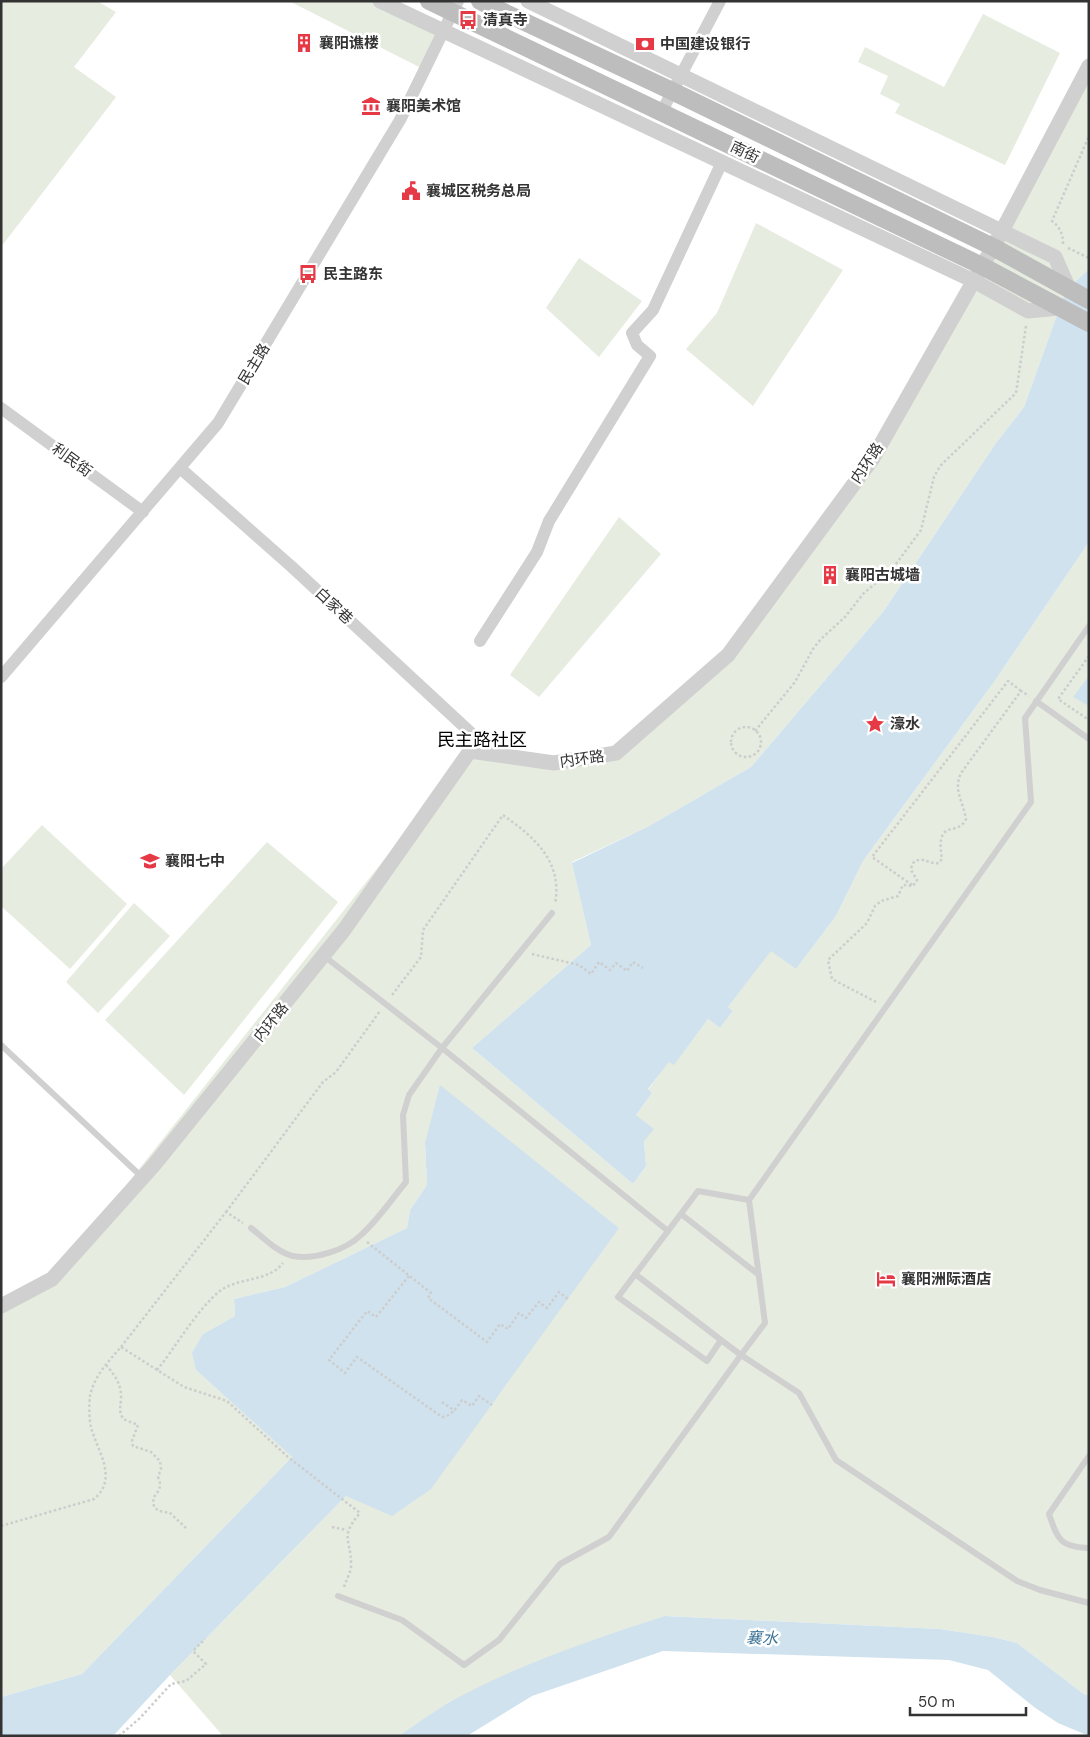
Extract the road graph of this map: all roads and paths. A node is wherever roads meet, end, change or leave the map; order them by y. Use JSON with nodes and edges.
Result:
{"nodes":[{"id":1,"x":380,"y":1,"type":"edge"},
{"id":2,"x":429,"y":1,"type":"edge"},
{"id":3,"x":480,"y":1,"type":"edge"},
{"id":4,"x":528,"y":1,"type":"edge"},
{"id":5,"x":720,"y":1,"type":"edge"},
{"id":6,"x":455,"y":7,"type":"edge"},
{"id":7,"x":444,"y":32,"type":"junction"},
{"id":8,"x":1089,"y":66,"type":"edge"},
{"id":9,"x":676,"y":84,"type":"junction"},
{"id":10,"x":662,"y":111,"type":"junction"},
{"id":11,"x":1089,"y":136,"type":"edge"},
{"id":12,"x":722,"y":162,"type":"junction"},
{"id":13,"x":1002,"y":232,"type":"junction"},
{"id":14,"x":993,"y":247,"type":"junction"},
{"id":15,"x":1059,"y":251,"type":"junction"},
{"id":16,"x":1089,"y":258,"type":"edge"},
{"id":17,"x":978,"y":273,"type":"junction"},
{"id":18,"x":1070,"y":291,"type":"junction"},
{"id":19,"x":1089,"y":300,"type":"edge"},
{"id":20,"x":1060,"y":308,"type":"junction"},
{"id":21,"x":1028,"y":310,"type":"junction"},
{"id":22,"x":1089,"y":323,"type":"edge"},
{"id":23,"x":1,"y":408,"type":"edge"},
{"id":24,"x":180,"y":468,"type":"junction"},
{"id":25,"x":143,"y":512,"type":"junction"},
{"id":26,"x":1089,"y":626,"type":"edge"},
{"id":27,"x":480,"y":640,"type":"dead end"},
{"id":28,"x":1089,"y":656,"type":"edge"},
{"id":29,"x":1,"y":677,"type":"edge"},
{"id":30,"x":1021,"y":691,"type":"junction"},
{"id":31,"x":1036,"y":700,"type":"junction"},
{"id":32,"x":1089,"y":720,"type":"edge"},
{"id":33,"x":755,"y":731,"type":"junction"},
{"id":34,"x":1089,"y":739,"type":"edge"},
{"id":35,"x":470,"y":751,"type":"junction"},
{"id":36,"x":913,"y":886,"type":"junction"},
{"id":37,"x":552,"y":913,"type":"joint"},
{"id":38,"x":521,"y":951,"type":"junction"},
{"id":39,"x":324,"y":956,"type":"junction"},
{"id":40,"x":643,"y":968,"type":"dead end"},
{"id":41,"x":385,"y":1004,"type":"junction"},
{"id":42,"x":886,"y":1006,"type":"junction"},
{"id":43,"x":1,"y":1045,"type":"edge"},
{"id":44,"x":442,"y":1048,"type":"junction"},
{"id":45,"x":142,"y":1177,"type":"junction"},
{"id":46,"x":749,"y":1200,"type":"junction"},
{"id":47,"x":226,"y":1212,"type":"junction"},
{"id":48,"x":681,"y":1214,"type":"junction"},
{"id":49,"x":251,"y":1228,"type":"joint"},
{"id":50,"x":668,"y":1231,"type":"junction"},
{"id":51,"x":360,"y":1236,"type":"junction"},
{"id":52,"x":289,"y":1254,"type":"junction"},
{"id":53,"x":635,"y":1274,"type":"junction"},
{"id":54,"x":759,"y":1275,"type":"junction"},
{"id":55,"x":409,"y":1276,"type":"junction"},
{"id":56,"x":568,"y":1299,"type":"dead end"},
{"id":57,"x":1,"y":1306,"type":"edge"},
{"id":58,"x":721,"y":1340,"type":"junction"},
{"id":59,"x":121,"y":1347,"type":"junction"},
{"id":60,"x":741,"y":1355,"type":"junction"},
{"id":61,"x":105,"y":1364,"type":"junction"},
{"id":62,"x":157,"y":1370,"type":"junction"},
{"id":63,"x":442,"y":1402,"type":"dead end"},
{"id":64,"x":492,"y":1405,"type":"dead end"},
{"id":65,"x":454,"y":1411,"type":"junction"},
{"id":66,"x":1089,"y":1456,"type":"edge"},
{"id":67,"x":1,"y":1526,"type":"edge"},
{"id":68,"x":186,"y":1528,"type":"dead end"},
{"id":69,"x":332,"y":1528,"type":"dead end"},
{"id":70,"x":348,"y":1530,"type":"junction"},
{"id":71,"x":1089,"y":1548,"type":"edge"},
{"id":72,"x":338,"y":1596,"type":"joint"},
{"id":73,"x":1089,"y":1603,"type":"edge"},
{"id":74,"x":205,"y":1639,"type":"dead end"},
{"id":75,"x":119,"y":1736,"type":"edge"}],
"edges":[{"from":1,"to":7,"type":"street"},
{"from":2,"to":6,"type":"main road","name":"南街"},
{"from":3,"to":9,"type":"main road","name":"南街"},
{"from":4,"to":9,"type":"street"},
{"from":5,"to":9,"type":"street"},
{"from":6,"to":7,"type":"street","name":"民主路"},
{"from":6,"to":10,"type":"main road","name":"南街"},
{"from":7,"to":12,"type":"street"},
{"from":7,"to":24,"type":"street","name":"民主路"},
{"from":8,"to":13,"type":"street","name":"内环路"},
{"from":9,"to":10,"type":"street"},
{"from":9,"to":13,"type":"street"},
{"from":9,"to":14,"type":"main road","name":"南街"},
{"from":10,"to":17,"type":"main road","name":"南街"},
{"from":11,"to":15,"type":"path"},
{"from":12,"to":17,"type":"street"},
{"from":12,"to":27,"type":"street"},
{"from":13,"to":14,"type":"street","name":"内环路"},
{"from":13,"to":15,"type":"street"},
{"from":14,"to":17,"type":"street","name":"内环路"},
{"from":14,"to":18,"type":"main road","name":"南街"},
{"from":15,"to":16,"type":"path"},
{"from":15,"to":18,"type":"street"},
{"from":17,"to":20,"type":"main road","name":"南街"},
{"from":17,"to":21,"type":"street"},
{"from":17,"to":35,"type":"street","name":"内环路"},
{"from":18,"to":19,"type":"main road","name":"南街"},
{"from":20,"to":21,"type":"street"},
{"from":20,"to":22,"type":"main road","name":"南街"},
{"from":21,"to":33,"type":"path"},
{"from":23,"to":25,"type":"street","name":"利民街"},
{"from":24,"to":25,"type":"street","name":"民主路"},
{"from":24,"to":35,"type":"street","name":"白家巷"},
{"from":25,"to":29,"type":"street","name":"民主路"},
{"from":26,"to":31,"type":"lane"},
{"from":28,"to":32,"type":"path"},
{"from":30,"to":31,"type":"path"},
{"from":30,"to":36,"type":"path"},
{"from":30,"to":36,"type":"path"},
{"from":31,"to":34,"type":"lane"},
{"from":31,"to":42,"type":"lane"},
{"from":33,"to":33,"type":"path"},
{"from":35,"to":39,"type":"street","name":"内环路"},
{"from":36,"to":42,"type":"path"},
{"from":37,"to":38,"type":"lane"},
{"from":37,"to":41,"type":"path"},
{"from":38,"to":40,"type":"path"},
{"from":38,"to":44,"type":"lane"},
{"from":39,"to":41,"type":"lane"},
{"from":39,"to":45,"type":"street","name":"内环路"},
{"from":41,"to":44,"type":"lane"},
{"from":41,"to":47,"type":"path"},
{"from":42,"to":46,"type":"lane"},
{"from":43,"to":45,"type":"lane"},
{"from":44,"to":50,"type":"lane"},
{"from":44,"to":51,"type":"lane"},
{"from":45,"to":57,"type":"street","name":"内环路"},
{"from":46,"to":48,"type":"lane"},
{"from":46,"to":54,"type":"lane"},
{"from":47,"to":49,"type":"path"},
{"from":47,"to":59,"type":"path"},
{"from":48,"to":50,"type":"lane"},
{"from":48,"to":54,"type":"lane"},
{"from":49,"to":52,"type":"lane"},
{"from":50,"to":53,"type":"lane"},
{"from":51,"to":52,"type":"lane"},
{"from":51,"to":55,"type":"path"},
{"from":52,"to":62,"type":"path"},
{"from":53,"to":58,"type":"lane"},
{"from":53,"to":58,"type":"lane"},
{"from":54,"to":60,"type":"lane"},
{"from":55,"to":56,"type":"path"},
{"from":55,"to":65,"type":"path"},
{"from":58,"to":60,"type":"lane"},
{"from":59,"to":61,"type":"path"},
{"from":59,"to":62,"type":"path"},
{"from":60,"to":72,"type":"lane"},
{"from":60,"to":73,"type":"lane"},
{"from":61,"to":67,"type":"path"},
{"from":61,"to":68,"type":"path"},
{"from":62,"to":70,"type":"path"},
{"from":63,"to":65,"type":"path"},
{"from":64,"to":65,"type":"path"},
{"from":66,"to":71,"type":"lane"},
{"from":69,"to":70,"type":"path"},
{"from":70,"to":72,"type":"path"},
{"from":74,"to":75,"type":"path"}]}
